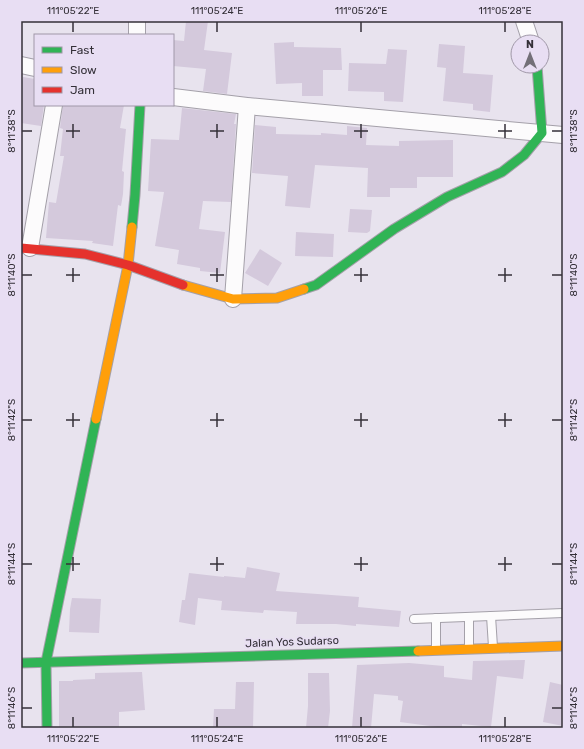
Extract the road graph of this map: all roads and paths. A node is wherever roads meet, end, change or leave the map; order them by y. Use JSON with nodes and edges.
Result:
{"nodes":[{"id":1,"x":137,"y":21,"type":"edge"},
{"id":2,"x":524,"y":21,"type":"edge"},
{"id":3,"x":138,"y":34,"type":"edge"},
{"id":4,"x":528,"y":34,"type":"edge"},
{"id":5,"x":21,"y":65,"type":"edge"},
{"id":6,"x":34,"y":68,"type":"edge"},
{"id":7,"x":538,"y":74,"type":"edge"},
{"id":8,"x":174,"y":97,"type":"edge"},
{"id":9,"x":54,"y":106,"type":"edge"},
{"id":10,"x":140,"y":106,"type":"edge"},
{"id":11,"x":248,"y":106,"type":"junction"},
{"id":12,"x":542,"y":133,"type":"junction"},
{"id":13,"x":563,"y":135,"type":"edge"},
{"id":14,"x":25,"y":248,"type":"edge"},
{"id":15,"x":128,"y":265,"type":"junction"},
{"id":16,"x":234,"y":299,"type":"junction"},
{"id":17,"x":563,"y":613,"type":"edge"},
{"id":18,"x":491,"y":616,"type":"junction"},
{"id":19,"x":469,"y":617,"type":"junction"},
{"id":20,"x":436,"y":618,"type":"junction"},
{"id":21,"x":414,"y":619,"type":"dead end"},
{"id":22,"x":563,"y":646,"type":"edge"},
{"id":23,"x":493,"y":648,"type":"junction"},
{"id":24,"x":469,"y":649,"type":"junction"},
{"id":25,"x":436,"y":650,"type":"junction"},
{"id":26,"x":46,"y":662,"type":"junction"},
{"id":27,"x":21,"y":663,"type":"edge"},
{"id":28,"x":47,"y":728,"type":"edge"}],
"edges":[{"from":1,"to":3,"type":"street"},
{"from":2,"to":4,"type":"street"},
{"from":5,"to":6,"type":"street"},
{"from":7,"to":12,"type":"street"},
{"from":8,"to":11,"type":"street"},
{"from":9,"to":14,"type":"street"},
{"from":10,"to":15,"type":"street"},
{"from":11,"to":12,"type":"street"},
{"from":11,"to":16,"type":"street"},
{"from":12,"to":13,"type":"street"},
{"from":12,"to":16,"type":"street"},
{"from":14,"to":15,"type":"street"},
{"from":15,"to":16,"type":"street"},
{"from":15,"to":26,"type":"street"},
{"from":17,"to":18,"type":"lane"},
{"from":18,"to":19,"type":"lane"},
{"from":18,"to":23,"type":"lane"},
{"from":19,"to":20,"type":"lane"},
{"from":19,"to":24,"type":"lane"},
{"from":20,"to":21,"type":"lane"},
{"from":20,"to":25,"type":"lane"},
{"from":22,"to":23,"type":"street","name":"Jalan Yos Sudarso"},
{"from":23,"to":24,"type":"street","name":"Jalan Yos Sudarso"},
{"from":24,"to":25,"type":"street","name":"Jalan Yos Sudarso"},
{"from":25,"to":26,"type":"street","name":"Jalan Yos Sudarso"},
{"from":26,"to":27,"type":"street","name":"Jalan Yos Sudarso"},
{"from":26,"to":28,"type":"street"}]}
